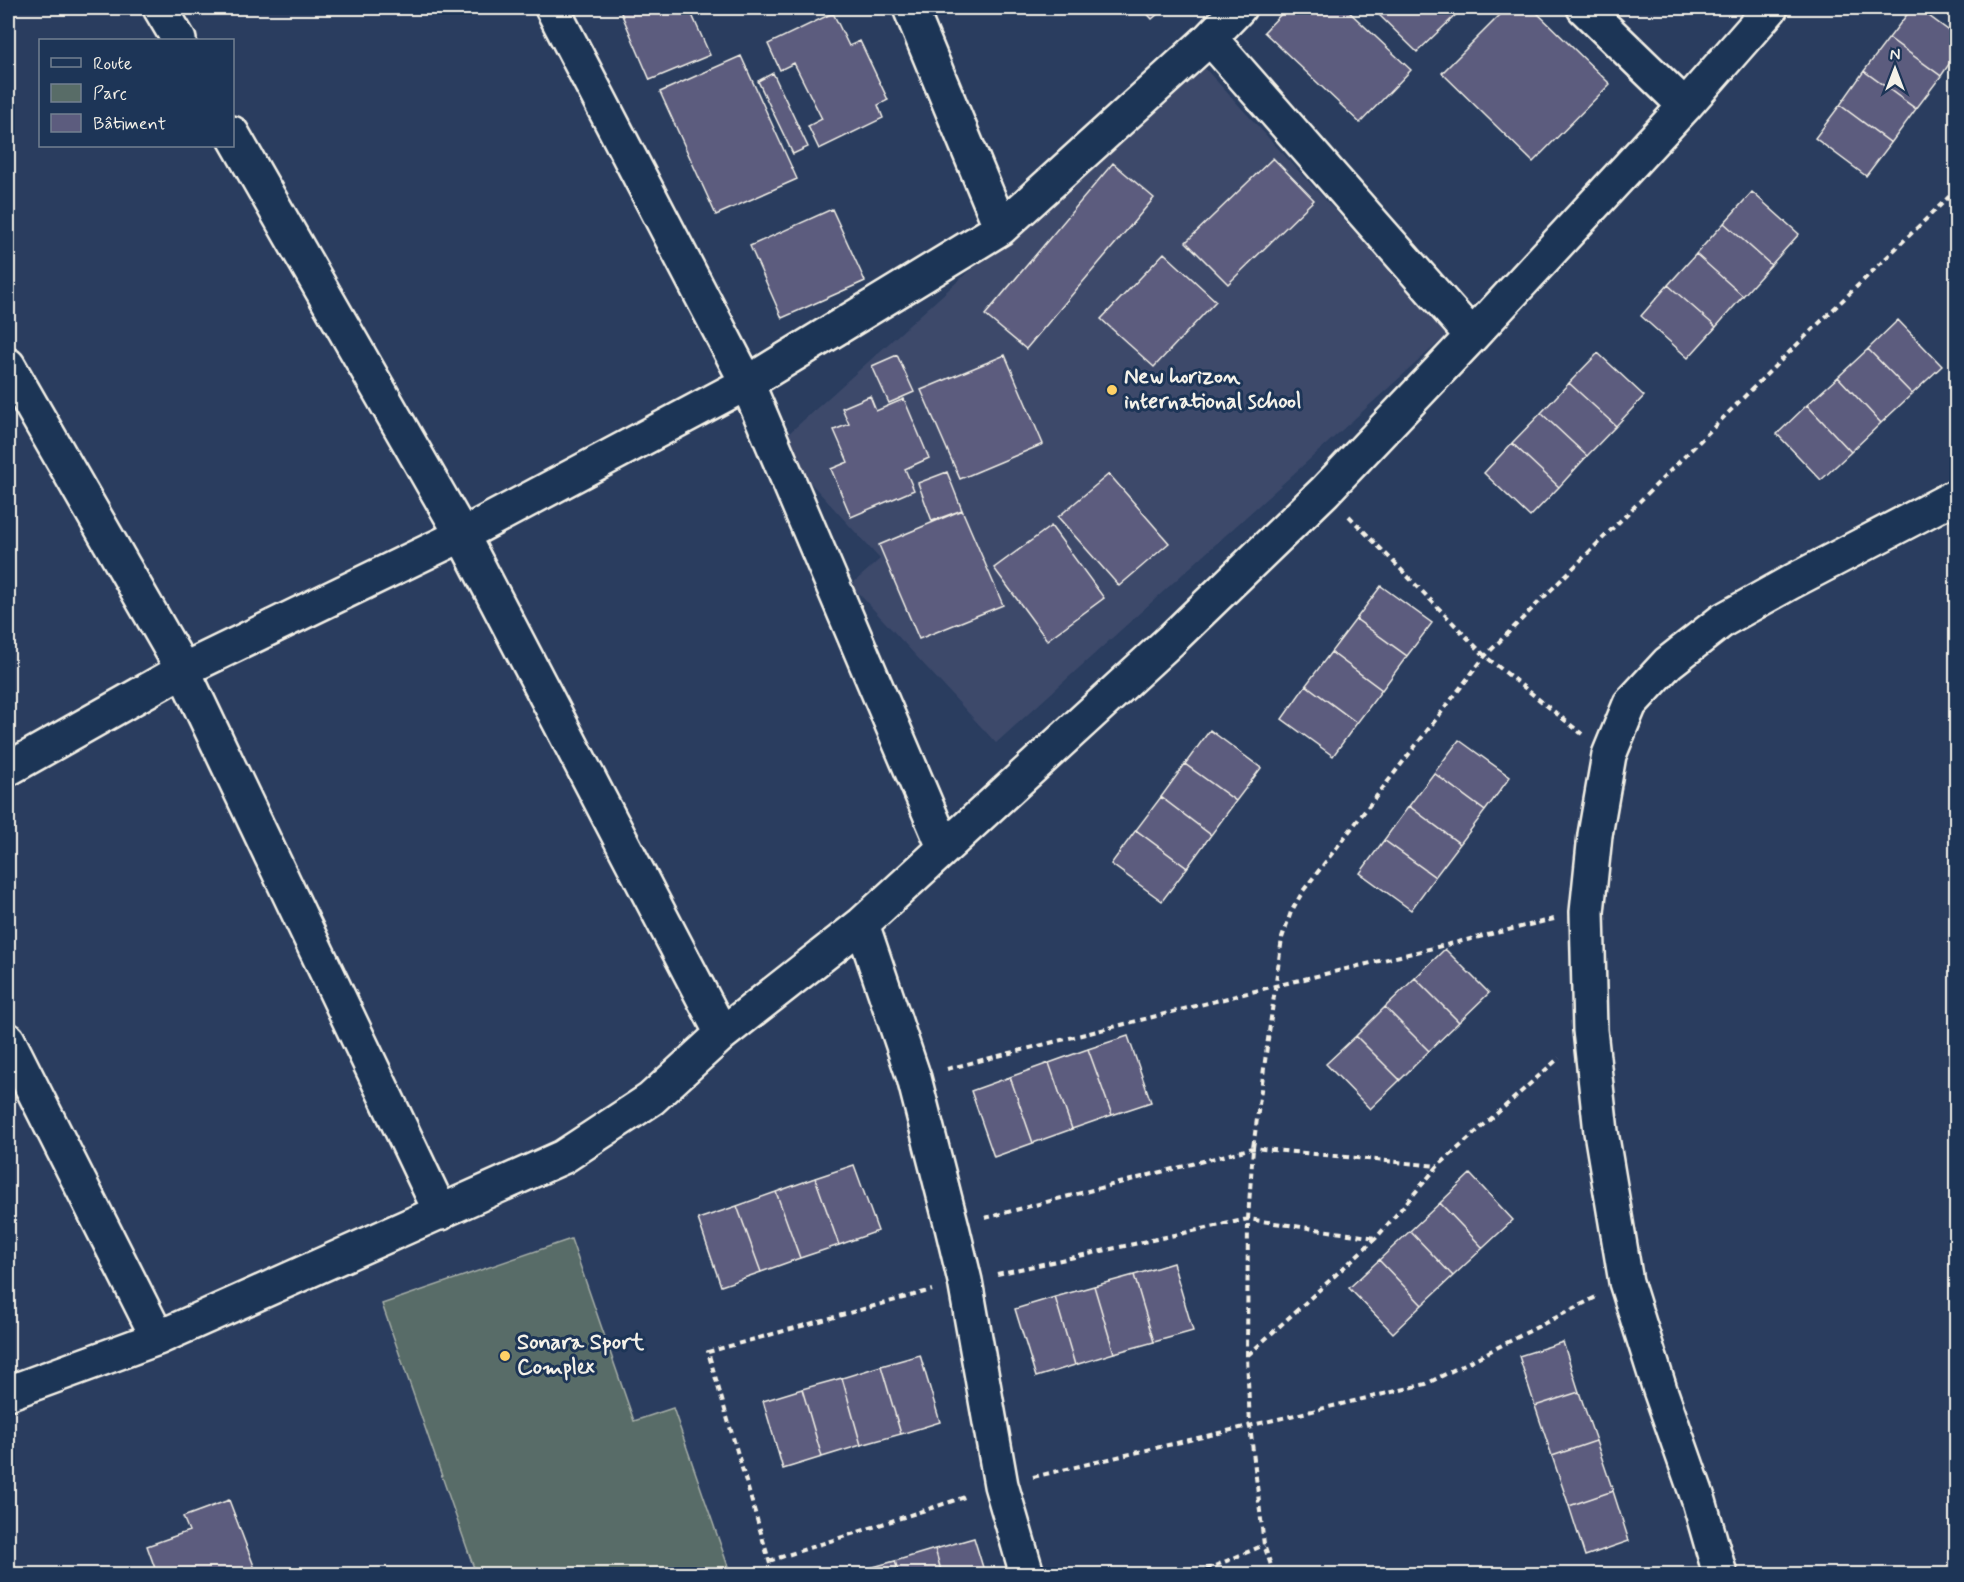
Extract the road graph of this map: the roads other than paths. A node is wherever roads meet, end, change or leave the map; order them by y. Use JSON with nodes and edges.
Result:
{"nodes":[{"id":1,"x":160,"y":8,"type":"edge"},
{"id":2,"x":552,"y":8,"type":"edge"},
{"id":3,"x":910,"y":8,"type":"edge"},
{"id":4,"x":1239,"y":8,"type":"edge"},
{"id":5,"x":1584,"y":8,"type":"edge"},
{"id":6,"x":1770,"y":8,"type":"edge"},
{"id":7,"x":1210,"y":38,"type":"junction"},
{"id":8,"x":178,"y":39,"type":"edge"},
{"id":9,"x":1685,"y":106,"type":"junction"},
{"id":10,"x":234,"y":136,"type":"edge"},
{"id":11,"x":1001,"y":228,"type":"junction"},
{"id":12,"x":1472,"y":336,"type":"junction"},
{"id":13,"x":8,"y":365,"type":"edge"},
{"id":14,"x":747,"y":383,"type":"junction"},
{"id":15,"x":1956,"y":496,"type":"edge"},
{"id":16,"x":462,"y":535,"type":"junction"},
{"id":17,"x":183,"y":670,"type":"junction"},
{"id":18,"x":8,"y":769,"type":"edge"},
{"id":19,"x":944,"y":847,"type":"junction"},
{"id":20,"x":862,"y":924,"type":"junction"},
{"id":21,"x":722,"y":1034,"type":"junction"},
{"id":22,"x":8,"y":1040,"type":"edge"},
{"id":23,"x":441,"y":1213,"type":"junction"},
{"id":24,"x":158,"y":1338,"type":"junction"},
{"id":25,"x":8,"y":1393,"type":"edge"},
{"id":26,"x":1027,"y":1575,"type":"edge"},
{"id":27,"x":1720,"y":1575,"type":"edge"}],
"edges":[{"from":1,"to":8,"type":"street"},
{"from":2,"to":14,"type":"street"},
{"from":3,"to":11,"type":"street"},
{"from":4,"to":7,"type":"street"},
{"from":5,"to":9,"type":"street"},
{"from":6,"to":9,"type":"street"},
{"from":7,"to":11,"type":"street"},
{"from":7,"to":12,"type":"street"},
{"from":9,"to":12,"type":"street"},
{"from":10,"to":16,"type":"street"},
{"from":11,"to":14,"type":"street"},
{"from":12,"to":19,"type":"street"},
{"from":13,"to":17,"type":"street"},
{"from":14,"to":16,"type":"street"},
{"from":14,"to":19,"type":"street"},
{"from":15,"to":27,"type":"street"},
{"from":16,"to":17,"type":"street"},
{"from":16,"to":21,"type":"street"},
{"from":17,"to":18,"type":"street"},
{"from":17,"to":23,"type":"street"},
{"from":19,"to":20,"type":"street"},
{"from":20,"to":21,"type":"street"},
{"from":20,"to":26,"type":"street"},
{"from":21,"to":23,"type":"street"},
{"from":22,"to":24,"type":"street"},
{"from":23,"to":24,"type":"street"},
{"from":24,"to":25,"type":"street"}]}
